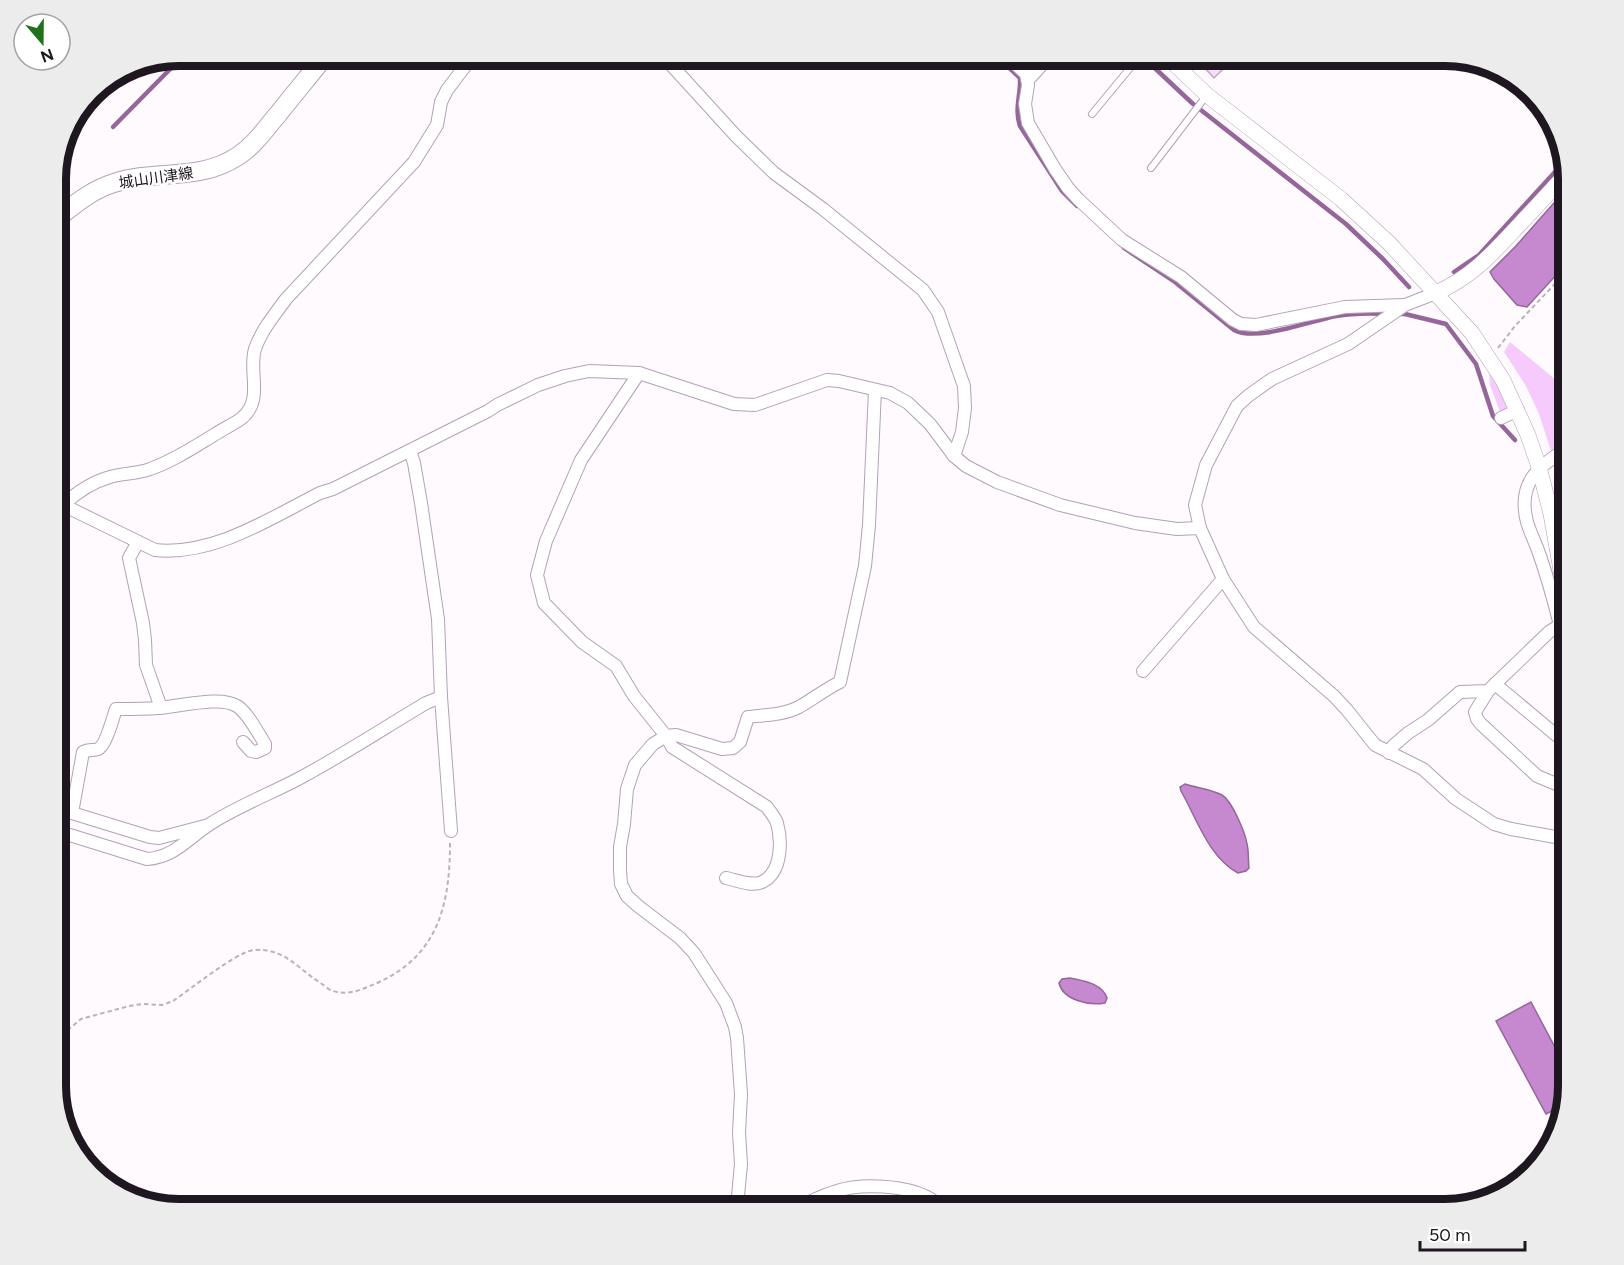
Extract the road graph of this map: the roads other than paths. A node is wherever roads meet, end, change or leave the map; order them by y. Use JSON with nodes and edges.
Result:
{"nodes":[{"id":1,"x":317,"y":66,"type":"edge"},
{"id":2,"x":465,"y":66,"type":"edge"},
{"id":3,"x":672,"y":66,"type":"edge"},
{"id":4,"x":1018,"y":66,"type":"edge"},
{"id":5,"x":1041,"y":66,"type":"edge"},
{"id":6,"x":1132,"y":66,"type":"edge"},
{"id":7,"x":1173,"y":66,"type":"edge"},
{"id":8,"x":1028,"y":80,"type":"junction"},
{"id":9,"x":1201,"y":104,"type":"junction"},
{"id":10,"x":1092,"y":114,"type":"dead end"},
{"id":11,"x":1151,"y":168,"type":"dead end"},
{"id":12,"x":1558,"y":183,"type":"edge"},
{"id":13,"x":66,"y":212,"type":"edge"},
{"id":14,"x":1436,"y":293,"type":"junction"},
{"id":15,"x":1396,"y":311,"type":"junction"},
{"id":16,"x":639,"y":373,"type":"junction"},
{"id":17,"x":875,"y":390,"type":"junction"},
{"id":18,"x":1518,"y":410,"type":"junction"},
{"id":19,"x":1502,"y":418,"type":"dead end"},
{"id":20,"x":410,"y":451,"type":"junction"},
{"id":21,"x":1558,"y":454,"type":"edge"},
{"id":22,"x":954,"y":456,"type":"junction"},
{"id":23,"x":1539,"y":467,"type":"junction"},
{"id":24,"x":66,"y":500,"type":"edge"},
{"id":25,"x":66,"y":508,"type":"edge"},
{"id":26,"x":1200,"y":528,"type":"junction"},
{"id":27,"x":138,"y":542,"type":"junction"},
{"id":28,"x":1558,"y":551,"type":"edge"},
{"id":29,"x":1223,"y":579,"type":"junction"},
{"id":30,"x":1558,"y":608,"type":"edge"},
{"id":31,"x":1558,"y":628,"type":"edge"},
{"id":32,"x":1143,"y":671,"type":"dead end"},
{"id":33,"x":1492,"y":688,"type":"junction"},
{"id":34,"x":441,"y":697,"type":"junction"},
{"id":35,"x":159,"y":708,"type":"junction"},
{"id":36,"x":666,"y":736,"type":"junction"},
{"id":37,"x":1558,"y":737,"type":"edge"},
{"id":38,"x":243,"y":742,"type":"dead end"},
{"id":39,"x":1389,"y":753,"type":"junction"},
{"id":40,"x":1558,"y":785,"type":"edge"},
{"id":41,"x":66,"y":812,"type":"edge"},
{"id":42,"x":72,"y":813,"type":"junction"},
{"id":43,"x":209,"y":825,"type":"junction"},
{"id":44,"x":450,"y":831,"type":"road end"},
{"id":45,"x":66,"y":834,"type":"edge"},
{"id":46,"x":1558,"y":837,"type":"edge"},
{"id":47,"x":726,"y":878,"type":"dead end"},
{"id":48,"x":740,"y":1199,"type":"edge"},
{"id":49,"x":817,"y":1199,"type":"edge"},
{"id":50,"x":930,"y":1199,"type":"edge"}],
"edges":[{"from":1,"to":13,"type":"main road","name":"城山川津線"},
{"from":2,"to":24,"type":"street"},
{"from":3,"to":22,"type":"street"},
{"from":4,"to":8,"type":"street"},
{"from":5,"to":8,"type":"street"},
{"from":6,"to":10,"type":"lane"},
{"from":7,"to":9,"type":"street"},
{"from":8,"to":15,"type":"street"},
{"from":9,"to":11,"type":"lane"},
{"from":9,"to":14,"type":"street"},
{"from":12,"to":14,"type":"street"},
{"from":14,"to":15,"type":"street"},
{"from":14,"to":18,"type":"street"},
{"from":15,"to":26,"type":"street"},
{"from":16,"to":17,"type":"street"},
{"from":16,"to":20,"type":"street"},
{"from":16,"to":36,"type":"street"},
{"from":17,"to":22,"type":"street"},
{"from":17,"to":36,"type":"street"},
{"from":18,"to":19,"type":"street"},
{"from":18,"to":23,"type":"street"},
{"from":20,"to":27,"type":"street"},
{"from":20,"to":34,"type":"street"},
{"from":21,"to":23,"type":"street"},
{"from":22,"to":26,"type":"street"},
{"from":23,"to":28,"type":"street"},
{"from":23,"to":30,"type":"street"},
{"from":25,"to":27,"type":"street"},
{"from":26,"to":29,"type":"street"},
{"from":27,"to":35,"type":"street"},
{"from":29,"to":32,"type":"street"},
{"from":29,"to":39,"type":"street"},
{"from":31,"to":33,"type":"street"},
{"from":33,"to":37,"type":"street"},
{"from":33,"to":39,"type":"street"},
{"from":33,"to":40,"type":"street"},
{"from":34,"to":43,"type":"street"},
{"from":34,"to":44,"type":"street"},
{"from":35,"to":38,"type":"street"},
{"from":35,"to":42,"type":"street"},
{"from":36,"to":47,"type":"street"},
{"from":36,"to":48,"type":"street"},
{"from":39,"to":46,"type":"street"},
{"from":41,"to":42,"type":"street"},
{"from":42,"to":43,"type":"street"},
{"from":43,"to":45,"type":"street"},
{"from":49,"to":50,"type":"street"}]}
